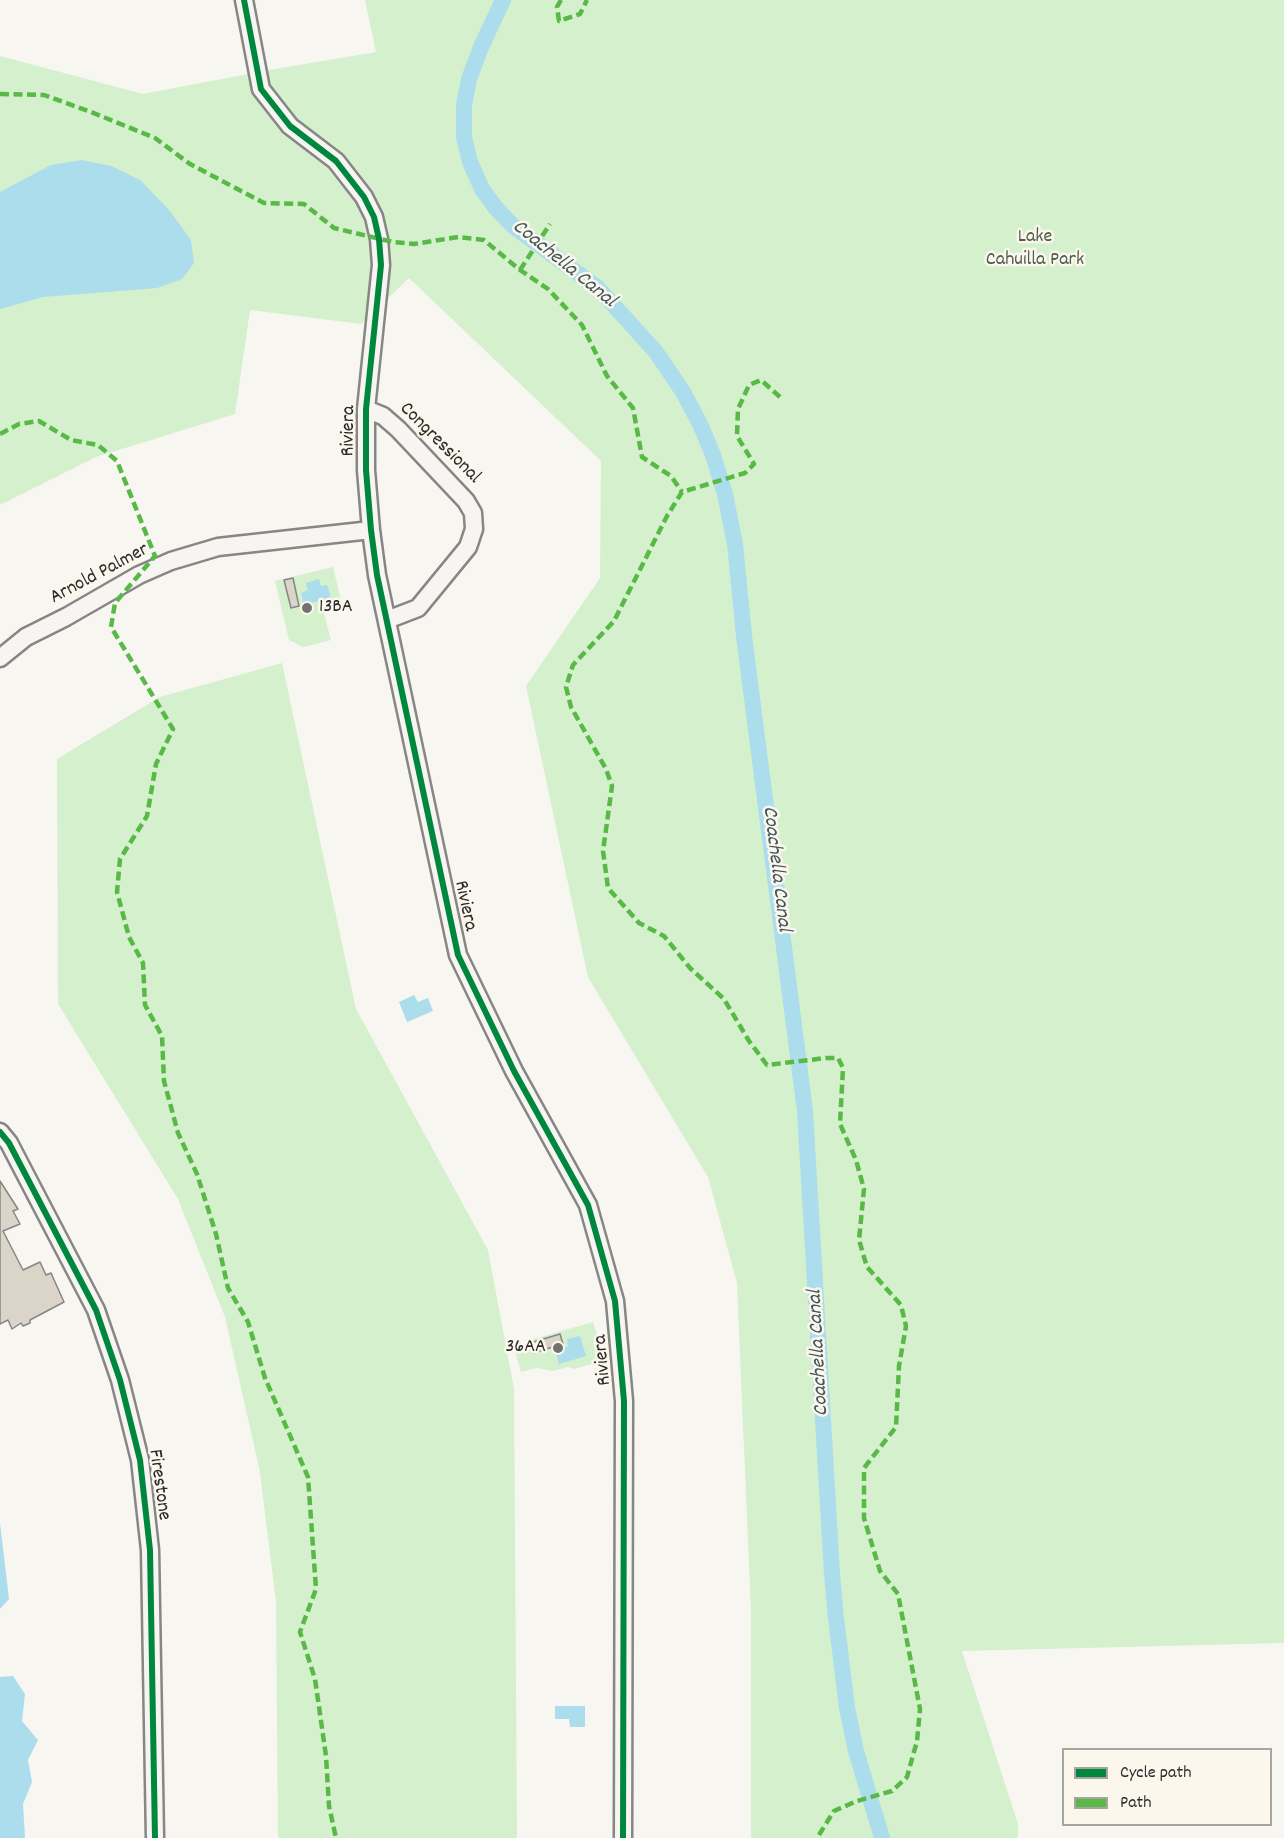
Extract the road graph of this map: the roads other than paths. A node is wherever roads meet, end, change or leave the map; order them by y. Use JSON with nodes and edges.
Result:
{"nodes":[{"id":1,"x":244,"y":0,"type":"edge"},
{"id":2,"x":366,"y":409,"type":"junction"},
{"id":3,"x":371,"y":530,"type":"junction"},
{"id":4,"x":387,"y":620,"type":"junction"},
{"id":5,"x":0,"y":658,"type":"edge"},
{"id":6,"x":0,"y":1132,"type":"edge"},
{"id":7,"x":155,"y":1838,"type":"edge"},
{"id":8,"x":623,"y":1838,"type":"edge"}],
"edges":[{"from":1,"to":2,"type":"street","name":"Riviera"},
{"from":2,"to":3,"type":"street","name":"Riviera"},
{"from":2,"to":4,"type":"street","name":"Congressional"},
{"from":3,"to":4,"type":"street","name":"Riviera"},
{"from":3,"to":5,"type":"street","name":"Arnold Palmer"},
{"from":4,"to":8,"type":"street","name":"Riviera"},
{"from":6,"to":7,"type":"street","name":"Firestone"}]}
